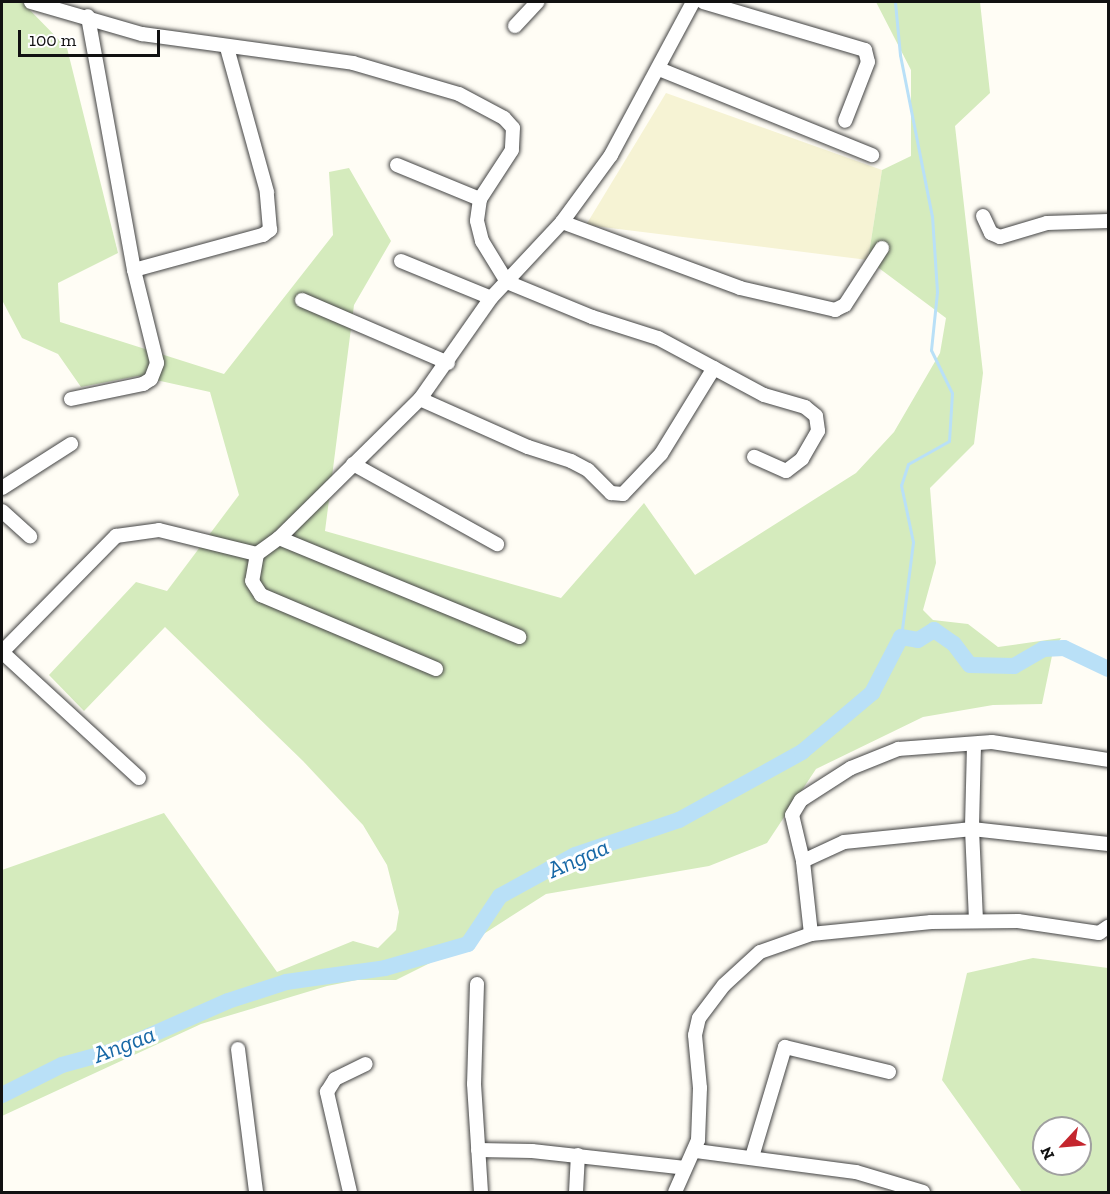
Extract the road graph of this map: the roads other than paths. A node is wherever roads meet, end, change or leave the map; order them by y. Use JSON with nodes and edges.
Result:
{"nodes":[{"id":1,"x":30,"y":2,"type":"edge"},
{"id":2,"x":537,"y":2,"type":"edge"},
{"id":3,"x":693,"y":2,"type":"edge"},
{"id":4,"x":702,"y":2,"type":"edge"},
{"id":5,"x":88,"y":16,"type":"junction"},
{"id":6,"x":514,"y":26,"type":"dead end"},
{"id":7,"x":227,"y":48,"type":"junction"},
{"id":8,"x":659,"y":69,"type":"junction"},
{"id":9,"x":845,"y":121,"type":"dead end"},
{"id":10,"x":872,"y":155,"type":"dead end"},
{"id":11,"x":398,"y":165,"type":"dead end"},
{"id":12,"x":480,"y":199,"type":"junction"},
{"id":13,"x":983,"y":216,"type":"dead end"},
{"id":14,"x":1108,"y":221,"type":"edge"},
{"id":15,"x":562,"y":222,"type":"junction"},
{"id":16,"x":882,"y":248,"type":"dead end"},
{"id":17,"x":401,"y":261,"type":"dead end"},
{"id":18,"x":134,"y":270,"type":"junction"},
{"id":19,"x":507,"y":282,"type":"junction"},
{"id":20,"x":491,"y":298,"type":"junction"},
{"id":21,"x":302,"y":300,"type":"dead end"},
{"id":22,"x":448,"y":363,"type":"junction"},
{"id":23,"x":714,"y":368,"type":"junction"},
{"id":24,"x":71,"y":399,"type":"dead end"},
{"id":25,"x":420,"y":399,"type":"junction"},
{"id":26,"x":71,"y":444,"type":"dead end"},
{"id":27,"x":754,"y":457,"type":"dead end"},
{"id":28,"x":352,"y":464,"type":"junction"},
{"id":29,"x":2,"y":488,"type":"edge"},
{"id":30,"x":2,"y":511,"type":"edge"},
{"id":31,"x":30,"y":536,"type":"dead end"},
{"id":32,"x":279,"y":538,"type":"junction"},
{"id":33,"x":497,"y":544,"type":"dead end"},
{"id":34,"x":257,"y":554,"type":"junction"},
{"id":35,"x":519,"y":637,"type":"dead end"},
{"id":36,"x":436,"y":669,"type":"dead end"},
{"id":37,"x":974,"y":745,"type":"junction"},
{"id":38,"x":1108,"y":760,"type":"edge"},
{"id":39,"x":139,"y":778,"type":"dead end"},
{"id":40,"x":972,"y":829,"type":"junction"},
{"id":41,"x":1108,"y":844,"type":"edge"},
{"id":42,"x":802,"y":861,"type":"junction"},
{"id":43,"x":976,"y":919,"type":"junction"},
{"id":44,"x":1108,"y":927,"type":"edge"},
{"id":45,"x":811,"y":934,"type":"junction"},
{"id":46,"x":477,"y":984,"type":"dead end"},
{"id":47,"x":238,"y":1048,"type":"dead end"},
{"id":48,"x":366,"y":1064,"type":"dead end"},
{"id":49,"x":889,"y":1072,"type":"dead end"},
{"id":50,"x":478,"y":1150,"type":"junction"},
{"id":51,"x":696,"y":1151,"type":"junction"},
{"id":52,"x":578,"y":1155,"type":"junction"},
{"id":53,"x":752,"y":1157,"type":"junction"},
{"id":54,"x":686,"y":1167,"type":"junction"},
{"id":55,"x":256,"y":1192,"type":"edge"},
{"id":56,"x":350,"y":1192,"type":"edge"},
{"id":57,"x":481,"y":1192,"type":"edge"},
{"id":58,"x":576,"y":1192,"type":"edge"},
{"id":59,"x":675,"y":1192,"type":"edge"},
{"id":60,"x":923,"y":1192,"type":"edge"}],
"edges":[{"from":1,"to":5,"type":"street"},
{"from":2,"to":6,"type":"street"},
{"from":3,"to":8,"type":"street"},
{"from":4,"to":9,"type":"street"},
{"from":5,"to":7,"type":"street"},
{"from":5,"to":18,"type":"street"},
{"from":7,"to":12,"type":"street"},
{"from":7,"to":18,"type":"street"},
{"from":8,"to":10,"type":"street"},
{"from":8,"to":15,"type":"street"},
{"from":11,"to":12,"type":"street"},
{"from":12,"to":19,"type":"street"},
{"from":13,"to":14,"type":"street"},
{"from":15,"to":16,"type":"street"},
{"from":15,"to":19,"type":"street"},
{"from":17,"to":20,"type":"street"},
{"from":18,"to":24,"type":"street"},
{"from":19,"to":20,"type":"street"},
{"from":19,"to":23,"type":"street"},
{"from":20,"to":22,"type":"street"},
{"from":21,"to":22,"type":"street"},
{"from":22,"to":25,"type":"street"},
{"from":23,"to":25,"type":"street"},
{"from":23,"to":27,"type":"street"},
{"from":25,"to":28,"type":"street"},
{"from":26,"to":29,"type":"street"},
{"from":28,"to":32,"type":"street"},
{"from":28,"to":33,"type":"street"},
{"from":30,"to":31,"type":"street"},
{"from":32,"to":34,"type":"street"},
{"from":32,"to":35,"type":"street"},
{"from":34,"to":36,"type":"street"},
{"from":34,"to":39,"type":"street"},
{"from":37,"to":38,"type":"street"},
{"from":37,"to":40,"type":"street"},
{"from":37,"to":42,"type":"street"},
{"from":40,"to":41,"type":"street"},
{"from":40,"to":42,"type":"street"},
{"from":40,"to":43,"type":"street"},
{"from":42,"to":45,"type":"street"},
{"from":43,"to":44,"type":"street"},
{"from":43,"to":45,"type":"street"},
{"from":45,"to":51,"type":"street"},
{"from":46,"to":50,"type":"street"},
{"from":47,"to":55,"type":"street"},
{"from":48,"to":56,"type":"street"},
{"from":49,"to":53,"type":"street"},
{"from":50,"to":52,"type":"street"},
{"from":50,"to":57,"type":"street"},
{"from":51,"to":53,"type":"street"},
{"from":51,"to":54,"type":"street"},
{"from":52,"to":54,"type":"street"},
{"from":52,"to":58,"type":"street"},
{"from":53,"to":60,"type":"street"},
{"from":54,"to":59,"type":"street"}]}
